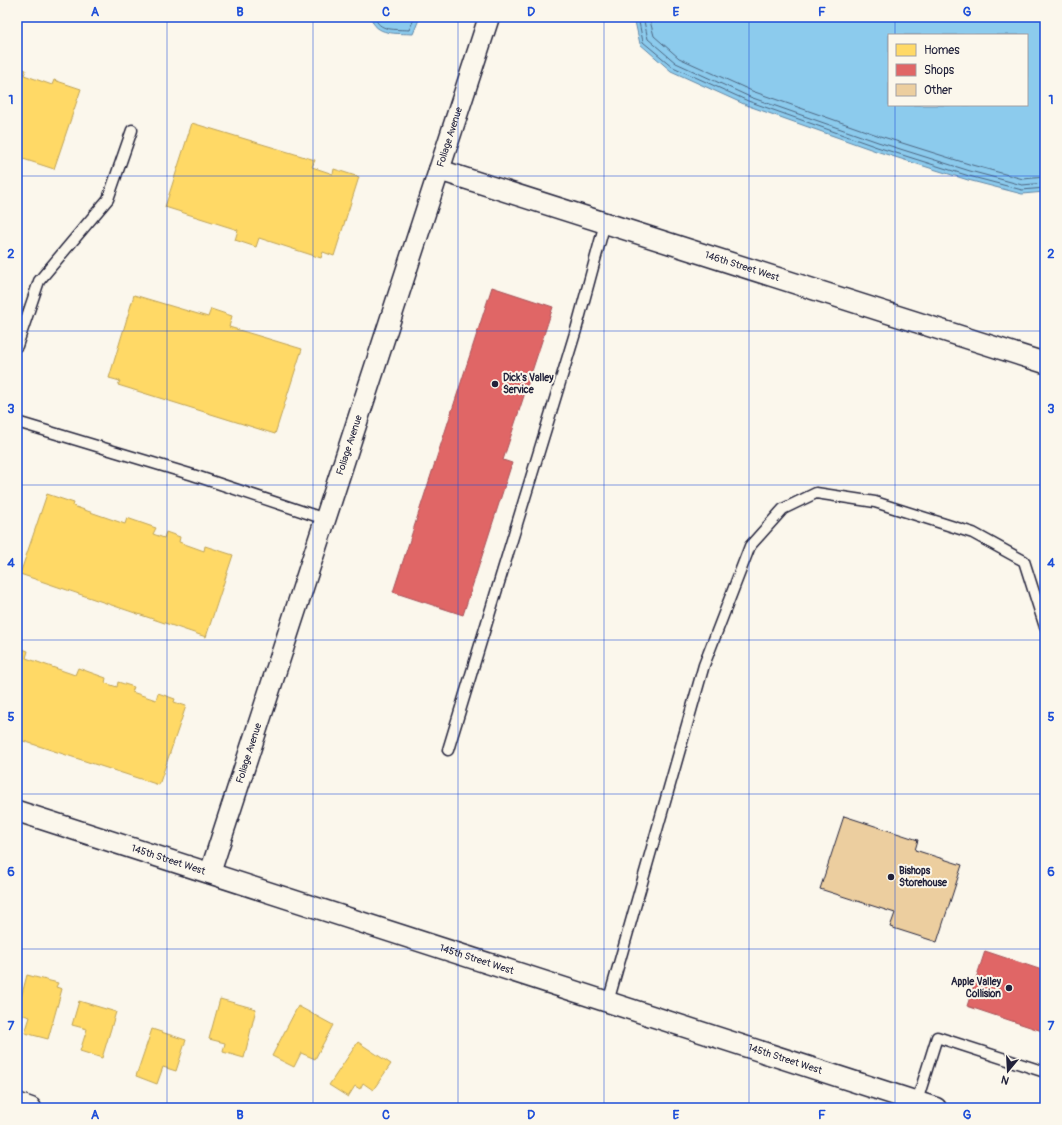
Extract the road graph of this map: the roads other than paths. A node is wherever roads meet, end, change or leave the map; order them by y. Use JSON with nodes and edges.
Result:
{"nodes":[{"id":1,"x":489,"y":17,"type":"edge"},
{"id":2,"x":132,"y":130,"type":"dead end"},
{"id":3,"x":439,"y":170,"type":"junction"},
{"id":4,"x":605,"y":223,"type":"junction"},
{"id":5,"x":17,"y":346,"type":"edge"},
{"id":6,"x":1045,"y":363,"type":"edge"},
{"id":7,"x":17,"y":422,"type":"edge"},
{"id":8,"x":325,"y":519,"type":"junction"},
{"id":9,"x":1045,"y":627,"type":"edge"},
{"id":10,"x":448,"y":750,"type":"dead end"},
{"id":11,"x":17,"y":811,"type":"edge"},
{"id":12,"x":210,"y":873,"type":"junction"},
{"id":13,"x":608,"y":1002,"type":"junction"},
{"id":14,"x":1045,"y":1072,"type":"edge"},
{"id":15,"x":17,"y":1103,"type":"edge"},
{"id":16,"x":927,"y":1106,"type":"edge"},
{"id":17,"x":31,"y":1108,"type":"edge"}],
"edges":[{"from":1,"to":3,"type":"street","name":"Foliage Avenue"},
{"from":2,"to":5,"type":"lane"},
{"from":3,"to":4,"type":"street","name":"146th Street West"},
{"from":3,"to":8,"type":"street","name":"Foliage Avenue"},
{"from":4,"to":6,"type":"street","name":"146th Street West"},
{"from":4,"to":10,"type":"lane"},
{"from":7,"to":8,"type":"lane"},
{"from":8,"to":12,"type":"street","name":"Foliage Avenue"},
{"from":9,"to":13,"type":"lane"},
{"from":11,"to":12,"type":"street","name":"145th Street West"},
{"from":12,"to":13,"type":"street","name":"145th Street West"},
{"from":13,"to":16,"type":"street","name":"145th Street West"},
{"from":14,"to":16,"type":"lane"},
{"from":15,"to":17,"type":"street"}]}
